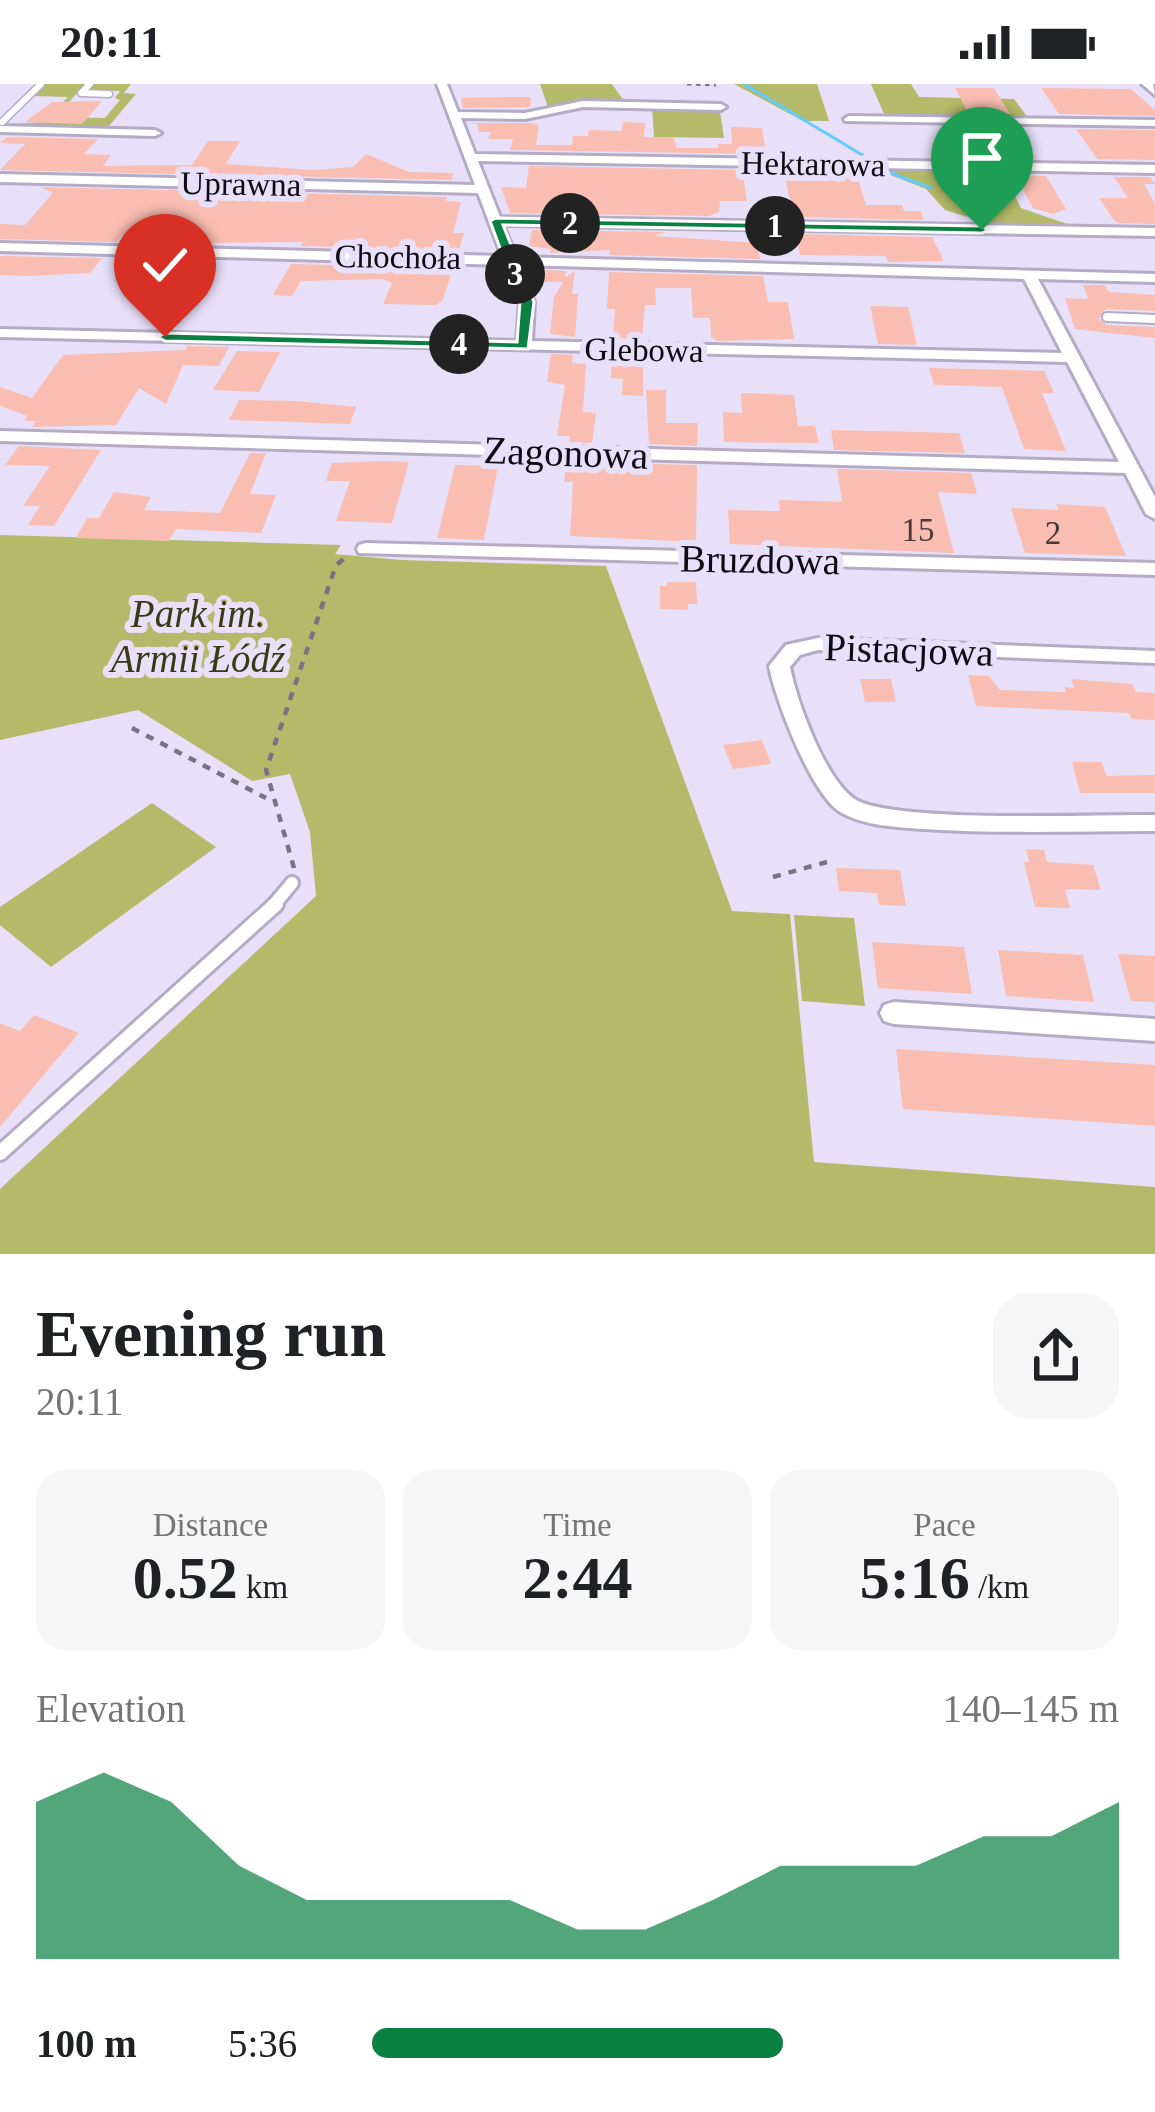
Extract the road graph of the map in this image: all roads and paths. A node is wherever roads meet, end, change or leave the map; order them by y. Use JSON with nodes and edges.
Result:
{"nodes":[{"id":1,"x":40,"y":84,"type":"edge"},
{"id":2,"x":90,"y":84,"type":"edge"},
{"id":3,"x":442,"y":84,"type":"edge"},
{"id":4,"x":1147,"y":84,"type":"edge"},
{"id":5,"x":680,"y":85,"type":"edge"},
{"id":6,"x":687,"y":85,"type":"edge"},
{"id":7,"x":716,"y":86,"type":"edge"},
{"id":8,"x":1155,"y":92,"type":"edge"},
{"id":9,"x":110,"y":94,"type":"dead end"},
{"id":10,"x":721,"y":107,"type":"dead end"},
{"id":11,"x":452,"y":115,"type":"junction"},
{"id":12,"x":849,"y":119,"type":"dead end"},
{"id":13,"x":1155,"y":123,"type":"edge"},
{"id":14,"x":1,"y":126,"type":"edge"},
{"id":15,"x":155,"y":134,"type":"dead end"},
{"id":16,"x":470,"y":157,"type":"junction"},
{"id":17,"x":1155,"y":169,"type":"edge"},
{"id":18,"x":0,"y":178,"type":"edge"},
{"id":19,"x":482,"y":189,"type":"junction"},
{"id":20,"x":496,"y":221,"type":"junction"},
{"id":21,"x":1155,"y":232,"type":"edge"},
{"id":22,"x":0,"y":247,"type":"edge"},
{"id":23,"x":510,"y":259,"type":"junction"},
{"id":24,"x":1027,"y":272,"type":"junction"},
{"id":25,"x":1155,"y":278,"type":"edge"},
{"id":26,"x":1107,"y":317,"type":"dead end"},
{"id":27,"x":1155,"y":320,"type":"edge"},
{"id":28,"x":0,"y":333,"type":"edge"},
{"id":29,"x":524,"y":346,"type":"junction"},
{"id":30,"x":1073,"y":358,"type":"junction"},
{"id":31,"x":0,"y":436,"type":"edge"},
{"id":32,"x":1132,"y":468,"type":"junction"},
{"id":33,"x":1155,"y":514,"type":"edge"},
{"id":34,"x":365,"y":549,"type":"joint"},
{"id":35,"x":1155,"y":568,"type":"edge"},
{"id":36,"x":1155,"y":657,"type":"edge"},
{"id":37,"x":132,"y":728,"type":"dead end"},
{"id":38,"x":267,"y":798,"type":"junction"},
{"id":39,"x":1155,"y":823,"type":"edge"},
{"id":40,"x":834,"y":860,"type":"dead end"},
{"id":41,"x":773,"y":877,"type":"dead end"},
{"id":42,"x":292,"y":883,"type":"joint"},
{"id":43,"x":894,"y":1013,"type":"dead end"},
{"id":44,"x":1155,"y":1030,"type":"edge"},
{"id":45,"x":0,"y":1153,"type":"edge"}],
"edges":[{"from":1,"to":14,"type":"lane"},
{"from":2,"to":9,"type":"lane"},
{"from":3,"to":11,"type":"street"},
{"from":4,"to":8,"type":"street"},
{"from":5,"to":6,"type":"path"},
{"from":6,"to":7,"type":"path"},
{"from":10,"to":11,"type":"street"},
{"from":11,"to":16,"type":"street"},
{"from":12,"to":13,"type":"street"},
{"from":14,"to":15,"type":"street"},
{"from":16,"to":17,"type":"street","name":"Hektarowa"},
{"from":16,"to":19,"type":"street"},
{"from":18,"to":19,"type":"street","name":"Uprawna"},
{"from":19,"to":20,"type":"street"},
{"from":20,"to":21,"type":"street"},
{"from":20,"to":23,"type":"street"},
{"from":22,"to":23,"type":"street","name":"Chochoła"},
{"from":23,"to":24,"type":"street","name":"Chochoła"},
{"from":23,"to":29,"type":"street"},
{"from":24,"to":25,"type":"street","name":"Chochoła"},
{"from":24,"to":30,"type":"street"},
{"from":26,"to":27,"type":"lane"},
{"from":28,"to":29,"type":"street","name":"Glebowa"},
{"from":29,"to":30,"type":"street","name":"Glebowa"},
{"from":30,"to":32,"type":"street"},
{"from":31,"to":32,"type":"street","name":"Zagonowa"},
{"from":32,"to":33,"type":"street"},
{"from":34,"to":35,"type":"street","name":"Bruzdowa"},
{"from":34,"to":38,"type":"path"},
{"from":36,"to":39,"type":"street","name":"Pistacjowa"},
{"from":37,"to":38,"type":"path"},
{"from":38,"to":42,"type":"path"},
{"from":40,"to":41,"type":"path"},
{"from":42,"to":45,"type":"lane"},
{"from":43,"to":44,"type":"street"}]}
